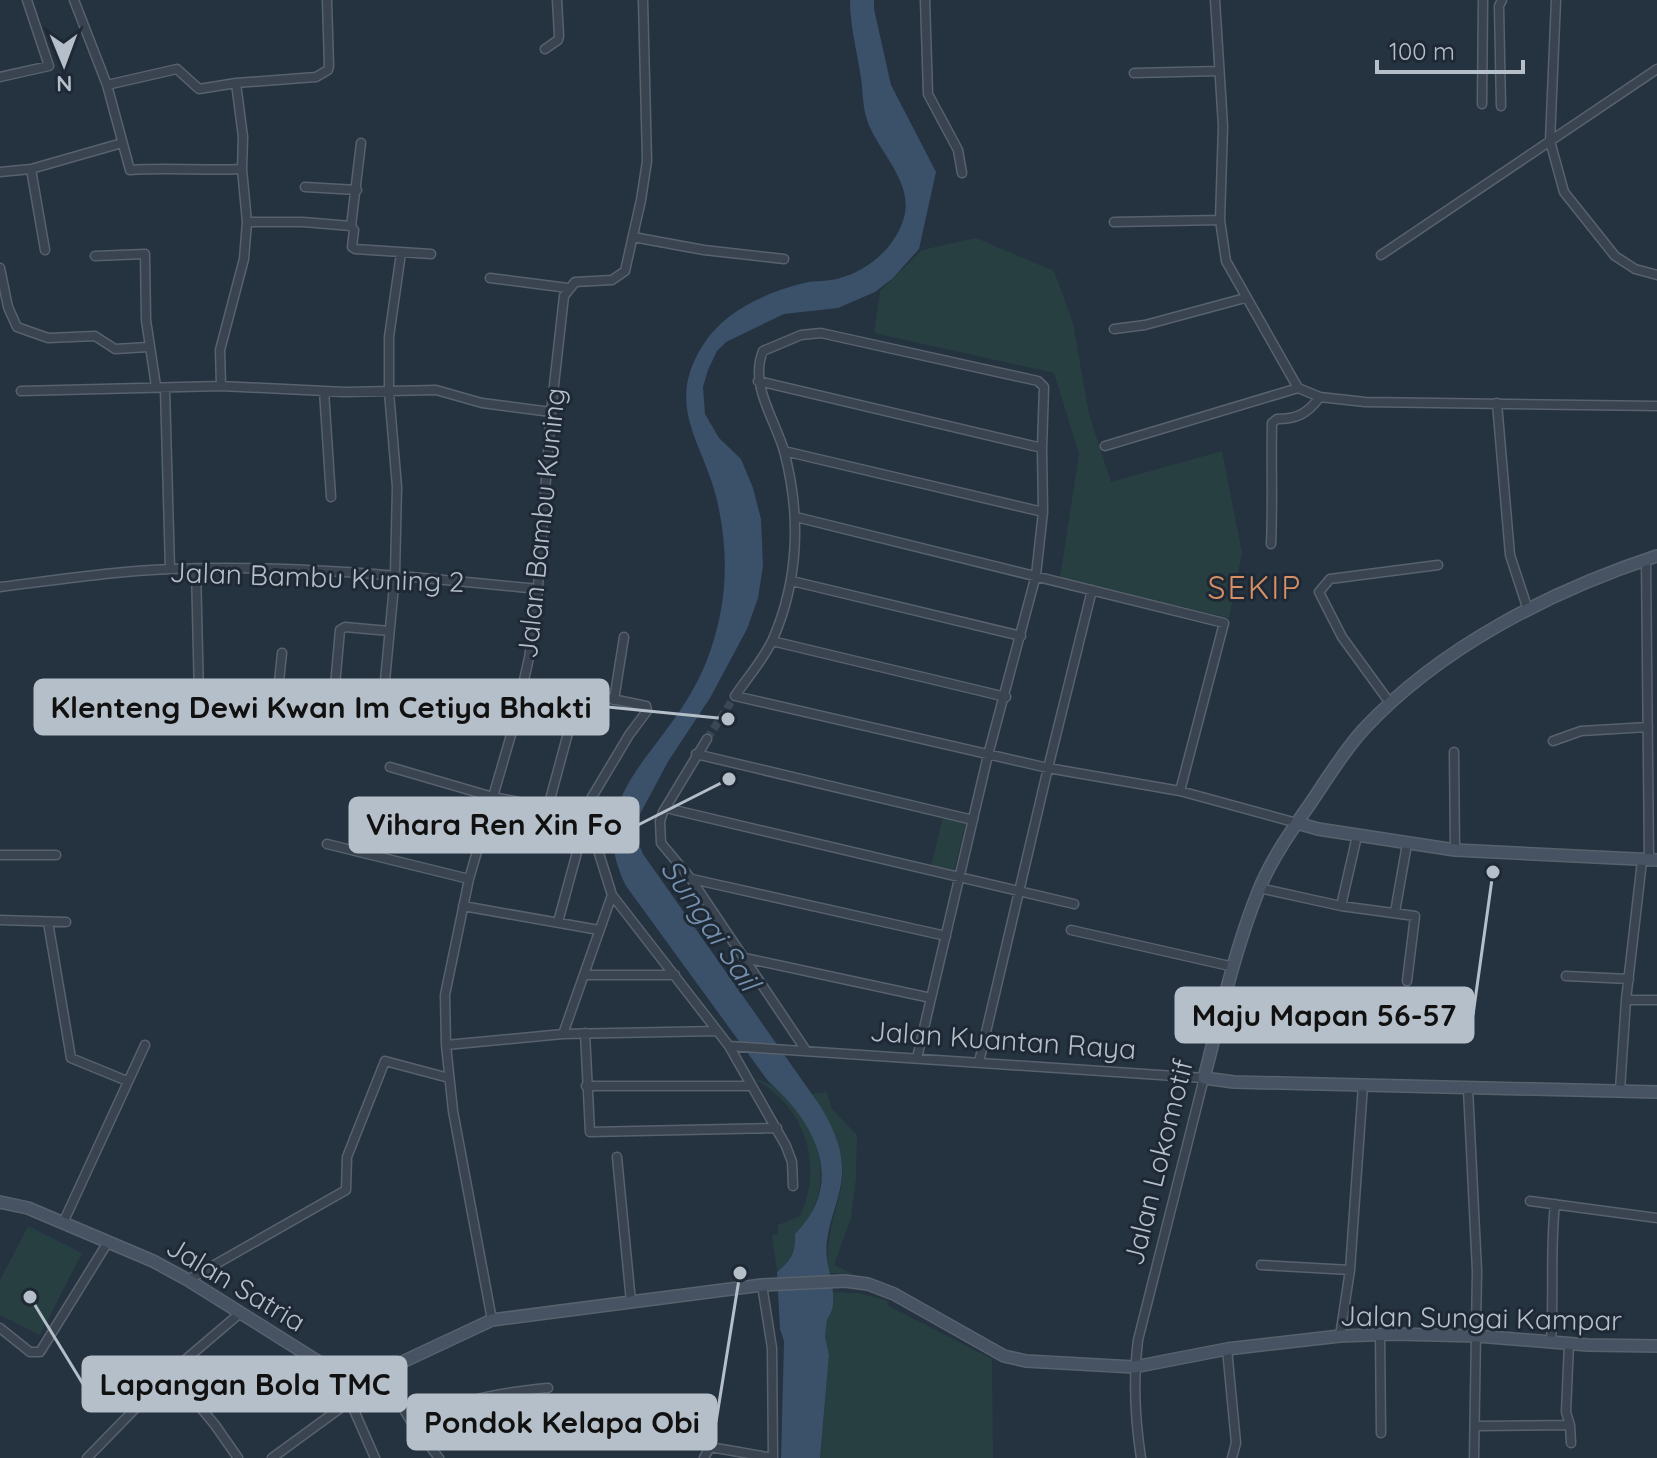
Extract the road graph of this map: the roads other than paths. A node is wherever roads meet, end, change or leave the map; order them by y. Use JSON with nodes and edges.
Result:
{"nodes":[{"id":1,"x":27,"y":0,"type":"edge"},
{"id":2,"x":74,"y":0,"type":"edge"},
{"id":3,"x":327,"y":0,"type":"edge"},
{"id":4,"x":557,"y":0,"type":"edge"},
{"id":5,"x":643,"y":0,"type":"edge"},
{"id":6,"x":925,"y":0,"type":"edge"},
{"id":7,"x":1215,"y":0,"type":"edge"},
{"id":8,"x":1483,"y":0,"type":"edge"},
{"id":9,"x":1502,"y":0,"type":"edge"},
{"id":10,"x":1556,"y":0,"type":"edge"},
{"id":11,"x":545,"y":49,"type":"dead end"},
{"id":12,"x":1657,"y":69,"type":"edge"},
{"id":13,"x":1219,"y":71,"type":"junction"},
{"id":14,"x":1134,"y":73,"type":"dead end"},
{"id":15,"x":0,"y":77,"type":"edge"},
{"id":16,"x":236,"y":83,"type":"junction"},
{"id":17,"x":107,"y":85,"type":"junction"},
{"id":18,"x":1482,"y":104,"type":"dead end"},
{"id":19,"x":1501,"y":106,"type":"dead end"},
{"id":20,"x":1550,"y":141,"type":"junction"},
{"id":21,"x":122,"y":143,"type":"junction"},
{"id":22,"x":361,"y":143,"type":"dead end"},
{"id":23,"x":31,"y":169,"type":"junction"},
{"id":24,"x":242,"y":169,"type":"junction"},
{"id":25,"x":0,"y":172,"type":"edge"},
{"id":26,"x":962,"y":173,"type":"dead end"},
{"id":27,"x":305,"y":187,"type":"dead end"},
{"id":28,"x":357,"y":190,"type":"junction"},
{"id":29,"x":1220,"y":220,"type":"junction"},
{"id":30,"x":247,"y":222,"type":"junction"},
{"id":31,"x":1114,"y":222,"type":"dead end"},
{"id":32,"x":351,"y":226,"type":"junction"},
{"id":33,"x":633,"y":237,"type":"junction"},
{"id":34,"x":45,"y":250,"type":"dead end"},
{"id":35,"x":401,"y":253,"type":"junction"},
{"id":36,"x":431,"y":254,"type":"dead end"},
{"id":37,"x":1381,"y":255,"type":"dead end"},
{"id":38,"x":95,"y":256,"type":"dead end"},
{"id":39,"x":784,"y":259,"type":"dead end"},
{"id":40,"x":0,"y":268,"type":"edge"},
{"id":41,"x":1657,"y":275,"type":"edge"},
{"id":42,"x":490,"y":278,"type":"dead end"},
{"id":43,"x":568,"y":288,"type":"junction"},
{"id":44,"x":1245,"y":298,"type":"junction"},
{"id":45,"x":1114,"y":329,"type":"dead end"},
{"id":46,"x":148,"y":347,"type":"junction"},
{"id":47,"x":758,"y":381,"type":"junction"},
{"id":48,"x":221,"y":386,"type":"junction"},
{"id":49,"x":161,"y":388,"type":"junction"},
{"id":50,"x":1298,"y":388,"type":"junction"},
{"id":51,"x":21,"y":391,"type":"dead end"},
{"id":52,"x":324,"y":391,"type":"junction"},
{"id":53,"x":389,"y":392,"type":"junction"},
{"id":54,"x":1320,"y":397,"type":"junction"},
{"id":55,"x":1497,"y":403,"type":"junction"},
{"id":56,"x":1657,"y":406,"type":"edge"},
{"id":57,"x":551,"y":412,"type":"junction"},
{"id":58,"x":1105,"y":446,"type":"dead end"},
{"id":59,"x":1042,"y":448,"type":"junction"},
{"id":60,"x":784,"y":451,"type":"junction"},
{"id":61,"x":331,"y":497,"type":"dead end"},
{"id":62,"x":1043,"y":512,"type":"junction"},
{"id":63,"x":796,"y":517,"type":"junction"},
{"id":64,"x":1271,"y":544,"type":"dead end"},
{"id":65,"x":1652,"y":558,"type":"edge"},
{"id":66,"x":1438,"y":565,"type":"dead end"},
{"id":67,"x":170,"y":569,"type":"junction"},
{"id":68,"x":196,"y":569,"type":"junction"},
{"id":69,"x":395,"y":575,"type":"junction"},
{"id":70,"x":1036,"y":575,"type":"junction"},
{"id":71,"x":792,"y":581,"type":"junction"},
{"id":72,"x":0,"y":587,"type":"edge"},
{"id":73,"x":538,"y":589,"type":"junction"},
{"id":74,"x":1092,"y":590,"type":"junction"},
{"id":75,"x":1528,"y":610,"type":"junction"},
{"id":76,"x":389,"y":631,"type":"junction"},
{"id":77,"x":1021,"y":636,"type":"junction"},
{"id":78,"x":624,"y":637,"type":"dead end"},
{"id":79,"x":772,"y":641,"type":"junction"},
{"id":80,"x":282,"y":653,"type":"dead end"},
{"id":81,"x":199,"y":696,"type":"dead end"},
{"id":82,"x":1006,"y":697,"type":"junction"},
{"id":83,"x":614,"y":700,"type":"junction"},
{"id":84,"x":1390,"y":703,"type":"junction"},
{"id":85,"x":332,"y":719,"type":"junction"},
{"id":86,"x":381,"y":723,"type":"junction"},
{"id":87,"x":1648,"y":727,"type":"junction"},
{"id":88,"x":513,"y":728,"type":"junction"},
{"id":89,"x":707,"y":739,"type":"tunnel mouth"},
{"id":90,"x":1553,"y":741,"type":"dead end"},
{"id":91,"x":1454,"y":752,"type":"dead end"},
{"id":92,"x":696,"y":754,"type":"junction"},
{"id":93,"x":988,"y":755,"type":"junction"},
{"id":94,"x":390,"y":767,"type":"dead end"},
{"id":95,"x":1048,"y":768,"type":"junction"},
{"id":96,"x":1180,"y":791,"type":"junction"},
{"id":97,"x":493,"y":797,"type":"junction"},
{"id":98,"x":548,"y":807,"type":"junction"},
{"id":99,"x":666,"y":808,"type":"junction"},
{"id":100,"x":587,"y":815,"type":"junction"},
{"id":101,"x":973,"y":820,"type":"junction"},
{"id":102,"x":1297,"y":823,"type":"junction"},
{"id":103,"x":1357,"y":836,"type":"junction"},
{"id":104,"x":327,"y":844,"type":"dead end"},
{"id":105,"x":1407,"y":844,"type":"junction"},
{"id":106,"x":1455,"y":850,"type":"junction"},
{"id":107,"x":0,"y":855,"type":"edge"},
{"id":108,"x":56,"y":855,"type":"dead end"},
{"id":109,"x":1649,"y":861,"type":"edge"},
{"id":110,"x":960,"y":877,"type":"junction"},
{"id":111,"x":469,"y":879,"type":"junction"},
{"id":112,"x":691,"y":879,"type":"junction"},
{"id":113,"x":1259,"y":888,"type":"junction"},
{"id":114,"x":1019,"y":891,"type":"junction"},
{"id":115,"x":612,"y":895,"type":"junction"},
{"id":116,"x":1074,"y":904,"type":"dead end"},
{"id":117,"x":463,"y":906,"type":"junction"},
{"id":118,"x":1341,"y":906,"type":"junction"},
{"id":119,"x":1395,"y":912,"type":"junction"},
{"id":120,"x":0,"y":920,"type":"edge"},
{"id":121,"x":48,"y":922,"type":"junction"},
{"id":122,"x":66,"y":922,"type":"dead end"},
{"id":123,"x":558,"y":922,"type":"junction"},
{"id":124,"x":599,"y":930,"type":"junction"},
{"id":125,"x":1071,"y":930,"type":"dead end"},
{"id":126,"x":946,"y":936,"type":"junction"},
{"id":127,"x":744,"y":958,"type":"junction"},
{"id":128,"x":1234,"y":967,"type":"junction"},
{"id":129,"x":584,"y":975,"type":"junction"},
{"id":130,"x":675,"y":975,"type":"junction"},
{"id":131,"x":1566,"y":976,"type":"dead end"},
{"id":132,"x":1629,"y":979,"type":"junction"},
{"id":133,"x":1407,"y":981,"type":"dead end"},
{"id":134,"x":931,"y":998,"type":"junction"},
{"id":135,"x":1626,"y":1000,"type":"junction"},
{"id":136,"x":1657,"y":1000,"type":"edge"},
{"id":137,"x":717,"y":1031,"type":"junction"},
{"id":138,"x":585,"y":1033,"type":"junction"},
{"id":139,"x":563,"y":1034,"type":"junction"},
{"id":140,"x":145,"y":1045,"type":"dead end"},
{"id":141,"x":446,"y":1045,"type":"junction"},
{"id":142,"x":732,"y":1046,"type":"junction"},
{"id":143,"x":805,"y":1049,"type":"junction"},
{"id":144,"x":917,"y":1058,"type":"junction"},
{"id":145,"x":979,"y":1062,"type":"junction"},
{"id":146,"x":449,"y":1078,"type":"junction"},
{"id":147,"x":1204,"y":1078,"type":"junction"},
{"id":148,"x":127,"y":1081,"type":"junction"},
{"id":149,"x":1363,"y":1085,"type":"junction"},
{"id":150,"x":586,"y":1086,"type":"junction"},
{"id":151,"x":752,"y":1086,"type":"junction"},
{"id":152,"x":1468,"y":1089,"type":"junction"},
{"id":153,"x":1620,"y":1090,"type":"junction"},
{"id":154,"x":1657,"y":1092,"type":"edge"},
{"id":155,"x":777,"y":1128,"type":"junction"},
{"id":156,"x":617,"y":1157,"type":"dead end"},
{"id":157,"x":793,"y":1186,"type":"dead end"},
{"id":158,"x":1530,"y":1201,"type":"dead end"},
{"id":159,"x":0,"y":1202,"type":"edge"},
{"id":160,"x":1555,"y":1204,"type":"junction"},
{"id":161,"x":1657,"y":1218,"type":"edge"},
{"id":162,"x":63,"y":1223,"type":"junction"},
{"id":163,"x":108,"y":1242,"type":"junction"},
{"id":164,"x":1261,"y":1265,"type":"dead end"},
{"id":165,"x":1350,"y":1270,"type":"junction"},
{"id":166,"x":188,"y":1280,"type":"junction"},
{"id":167,"x":767,"y":1285,"type":"junction"},
{"id":168,"x":631,"y":1302,"type":"junction"},
{"id":169,"x":239,"y":1314,"type":"junction"},
{"id":170,"x":492,"y":1320,"type":"junction"},
{"id":171,"x":0,"y":1328,"type":"edge"},
{"id":172,"x":1380,"y":1334,"type":"junction"},
{"id":173,"x":1340,"y":1336,"type":"junction"},
{"id":174,"x":1477,"y":1336,"type":"junction"},
{"id":175,"x":1551,"y":1342,"type":"junction"},
{"id":176,"x":1569,"y":1343,"type":"junction"},
{"id":177,"x":1657,"y":1346,"type":"edge"},
{"id":178,"x":1227,"y":1349,"type":"junction"},
{"id":179,"x":1134,"y":1367,"type":"junction"},
{"id":180,"x":171,"y":1372,"type":"junction"},
{"id":181,"x":381,"y":1372,"type":"junction"},
{"id":182,"x":338,"y":1374,"type":"junction"},
{"id":183,"x":548,"y":1388,"type":"dead end"},
{"id":184,"x":350,"y":1401,"type":"junction"},
{"id":185,"x":412,"y":1423,"type":"junction"},
{"id":186,"x":1570,"y":1425,"type":"junction"},
{"id":187,"x":1476,"y":1426,"type":"junction"},
{"id":188,"x":1381,"y":1433,"type":"dead end"},
{"id":189,"x":1571,"y":1443,"type":"dead end"},
{"id":190,"x":87,"y":1458,"type":"edge"},
{"id":191,"x":238,"y":1458,"type":"edge"},
{"id":192,"x":272,"y":1458,"type":"edge"},
{"id":193,"x":375,"y":1458,"type":"edge"},
{"id":194,"x":439,"y":1458,"type":"edge"},
{"id":195,"x":704,"y":1458,"type":"edge"},
{"id":196,"x":1141,"y":1458,"type":"edge"},
{"id":197,"x":1232,"y":1458,"type":"edge"},
{"id":198,"x":1474,"y":1458,"type":"edge"}],
"edges":[{"from":1,"to":15,"type":"street"},
{"from":2,"to":17,"type":"street"},
{"from":3,"to":16,"type":"street"},
{"from":4,"to":11,"type":"street"},
{"from":5,"to":33,"type":"street"},
{"from":6,"to":26,"type":"street"},
{"from":7,"to":13,"type":"street"},
{"from":8,"to":18,"type":"street"},
{"from":9,"to":19,"type":"street"},
{"from":10,"to":20,"type":"street"},
{"from":12,"to":20,"type":"street"},
{"from":13,"to":14,"type":"street"},
{"from":13,"to":29,"type":"street"},
{"from":16,"to":17,"type":"street"},
{"from":16,"to":24,"type":"street"},
{"from":17,"to":21,"type":"street"},
{"from":20,"to":37,"type":"street"},
{"from":20,"to":41,"type":"street"},
{"from":21,"to":23,"type":"street"},
{"from":21,"to":24,"type":"street"},
{"from":22,"to":28,"type":"street"},
{"from":23,"to":25,"type":"street"},
{"from":23,"to":34,"type":"street"},
{"from":24,"to":30,"type":"street"},
{"from":27,"to":28,"type":"street"},
{"from":28,"to":32,"type":"street"},
{"from":29,"to":31,"type":"street"},
{"from":29,"to":44,"type":"street"},
{"from":30,"to":32,"type":"street"},
{"from":30,"to":48,"type":"street"},
{"from":32,"to":35,"type":"street"},
{"from":33,"to":39,"type":"street"},
{"from":33,"to":43,"type":"street"},
{"from":35,"to":36,"type":"street"},
{"from":35,"to":53,"type":"street"},
{"from":38,"to":46,"type":"street"},
{"from":40,"to":46,"type":"street"},
{"from":42,"to":43,"type":"street"},
{"from":43,"to":57,"type":"street","name":"Jalan Bambu Kuning"},
{"from":44,"to":45,"type":"street"},
{"from":44,"to":50,"type":"street"},
{"from":46,"to":49,"type":"street"},
{"from":47,"to":59,"type":"street"},
{"from":47,"to":59,"type":"street"},
{"from":47,"to":60,"type":"street"},
{"from":48,"to":49,"type":"street"},
{"from":48,"to":52,"type":"street"},
{"from":49,"to":51,"type":"street"},
{"from":49,"to":67,"type":"street"},
{"from":50,"to":54,"type":"street"},
{"from":50,"to":58,"type":"street"},
{"from":52,"to":53,"type":"street"},
{"from":52,"to":61,"type":"street"},
{"from":53,"to":57,"type":"street"},
{"from":53,"to":69,"type":"street"},
{"from":54,"to":55,"type":"street"},
{"from":54,"to":64,"type":"street"},
{"from":55,"to":56,"type":"street"},
{"from":55,"to":75,"type":"street"},
{"from":57,"to":73,"type":"street","name":"Jalan Bambu Kuning"},
{"from":59,"to":62,"type":"street"},
{"from":60,"to":62,"type":"street"},
{"from":60,"to":63,"type":"street"},
{"from":62,"to":70,"type":"street"},
{"from":63,"to":70,"type":"street"},
{"from":63,"to":71,"type":"street"},
{"from":65,"to":75,"type":"street","name":"Jalan Lokomotif"},
{"from":65,"to":87,"type":"street"},
{"from":66,"to":84,"type":"street"},
{"from":67,"to":68,"type":"street","name":"Jalan Bambu Kuning 2"},
{"from":67,"to":72,"type":"street","name":"Jalan Bambu Kuning 2"},
{"from":68,"to":69,"type":"street","name":"Jalan Bambu Kuning 2"},
{"from":68,"to":81,"type":"street"},
{"from":69,"to":73,"type":"street","name":"Jalan Bambu Kuning 2"},
{"from":69,"to":76,"type":"street"},
{"from":70,"to":74,"type":"street"},
{"from":70,"to":77,"type":"street"},
{"from":71,"to":77,"type":"street"},
{"from":71,"to":79,"type":"street"},
{"from":73,"to":88,"type":"street","name":"Jalan Bambu Kuning"},
{"from":74,"to":95,"type":"street"},
{"from":74,"to":96,"type":"street"},
{"from":75,"to":84,"type":"street","name":"Jalan Lokomotif"},
{"from":76,"to":85,"type":"street"},
{"from":76,"to":86,"type":"street"},
{"from":77,"to":82,"type":"street"},
{"from":78,"to":83,"type":"street"},
{"from":79,"to":82,"type":"street"},
{"from":79,"to":93,"type":"street"},
{"from":80,"to":85,"type":"street"},
{"from":82,"to":93,"type":"street"},
{"from":83,"to":98,"type":"street"},
{"from":83,"to":100,"type":"street"},
{"from":84,"to":102,"type":"street","name":"Jalan Lokomotif"},
{"from":85,"to":86,"type":"street"},
{"from":86,"to":88,"type":"street"},
{"from":87,"to":90,"type":"street"},
{"from":87,"to":109,"type":"street"},
{"from":88,"to":97,"type":"street","name":"Jalan Bambu Kuning"},
{"from":89,"to":92,"type":"street"},
{"from":91,"to":106,"type":"street"},
{"from":92,"to":99,"type":"street"},
{"from":92,"to":101,"type":"street"},
{"from":93,"to":95,"type":"street"},
{"from":93,"to":101,"type":"street"},
{"from":94,"to":97,"type":"street"},
{"from":95,"to":96,"type":"street"},
{"from":95,"to":114,"type":"street"},
{"from":96,"to":102,"type":"street"},
{"from":97,"to":98,"type":"street"},
{"from":97,"to":111,"type":"street","name":"Jalan Bambu Kuning"},
{"from":98,"to":100,"type":"street"},
{"from":99,"to":110,"type":"street"},
{"from":99,"to":112,"type":"street"},
{"from":100,"to":115,"type":"street"},
{"from":100,"to":123,"type":"street"},
{"from":101,"to":110,"type":"street"},
{"from":102,"to":103,"type":"street"},
{"from":102,"to":113,"type":"street","name":"Jalan Lokomotif"},
{"from":103,"to":105,"type":"street"},
{"from":103,"to":118,"type":"street"},
{"from":104,"to":111,"type":"street"},
{"from":105,"to":106,"type":"street"},
{"from":105,"to":119,"type":"street"},
{"from":106,"to":109,"type":"street"},
{"from":107,"to":108,"type":"street"},
{"from":109,"to":132,"type":"street"},
{"from":110,"to":114,"type":"street"},
{"from":110,"to":126,"type":"street"},
{"from":111,"to":117,"type":"street","name":"Jalan Bambu Kuning"},
{"from":112,"to":126,"type":"street"},
{"from":112,"to":127,"type":"street"},
{"from":113,"to":118,"type":"street"},
{"from":113,"to":128,"type":"street","name":"Jalan Lokomotif"},
{"from":114,"to":116,"type":"street"},
{"from":114,"to":145,"type":"street"},
{"from":115,"to":124,"type":"street"},
{"from":115,"to":130,"type":"street"},
{"from":117,"to":123,"type":"street"},
{"from":117,"to":141,"type":"street","name":"Jalan Bambu Kuning"},
{"from":118,"to":119,"type":"street"},
{"from":119,"to":133,"type":"street"},
{"from":120,"to":121,"type":"street"},
{"from":121,"to":122,"type":"street"},
{"from":121,"to":148,"type":"street"},
{"from":123,"to":124,"type":"street"},
{"from":124,"to":129,"type":"street"},
{"from":125,"to":128,"type":"street"},
{"from":126,"to":134,"type":"street"},
{"from":127,"to":134,"type":"street"},
{"from":127,"to":143,"type":"street"},
{"from":128,"to":147,"type":"street","name":"Jalan Lokomotif"},
{"from":129,"to":130,"type":"street"},
{"from":129,"to":139,"type":"street"},
{"from":130,"to":137,"type":"street"},
{"from":131,"to":132,"type":"street"},
{"from":132,"to":135,"type":"street"},
{"from":134,"to":144,"type":"street"},
{"from":135,"to":136,"type":"street"},
{"from":135,"to":153,"type":"street"},
{"from":137,"to":138,"type":"street"},
{"from":137,"to":142,"type":"street"},
{"from":138,"to":139,"type":"street"},
{"from":138,"to":150,"type":"street"},
{"from":139,"to":141,"type":"street"},
{"from":140,"to":148,"type":"street"},
{"from":141,"to":146,"type":"street","name":"Jalan Bambu Kuning"},
{"from":142,"to":143,"type":"street","name":"Jalan Kuantan Raya"},
{"from":142,"to":151,"type":"street"},
{"from":143,"to":144,"type":"street","name":"Jalan Kuantan Raya"},
{"from":144,"to":145,"type":"street","name":"Jalan Kuantan Raya"},
{"from":145,"to":147,"type":"street","name":"Jalan Kuantan Raya"},
{"from":146,"to":166,"type":"street"},
{"from":146,"to":170,"type":"street","name":"Jalan Bambu Kuning"},
{"from":147,"to":149,"type":"street","name":"Jalan Kuantan Raya"},
{"from":147,"to":179,"type":"street","name":"Jalan Lokomotif"},
{"from":148,"to":162,"type":"street"},
{"from":149,"to":152,"type":"street","name":"Jalan Kuantan Raya"},
{"from":149,"to":165,"type":"street"},
{"from":150,"to":151,"type":"street"},
{"from":150,"to":155,"type":"street"},
{"from":151,"to":155,"type":"street"},
{"from":152,"to":153,"type":"street","name":"Jalan Kuantan Raya"},
{"from":152,"to":174,"type":"street"},
{"from":153,"to":154,"type":"street","name":"Jalan Kuantan Raya"},
{"from":155,"to":157,"type":"street"},
{"from":156,"to":168,"type":"street"},
{"from":158,"to":160,"type":"street"},
{"from":159,"to":162,"type":"street","name":"Jalan Satria"},
{"from":160,"to":161,"type":"street"},
{"from":160,"to":175,"type":"street"},
{"from":162,"to":163,"type":"street","name":"Jalan Satria"},
{"from":163,"to":166,"type":"street","name":"Jalan Satria"},
{"from":163,"to":171,"type":"street"},
{"from":164,"to":165,"type":"street"},
{"from":165,"to":173,"type":"street"},
{"from":166,"to":169,"type":"street","name":"Jalan Satria"},
{"from":167,"to":168,"type":"street"},
{"from":167,"to":179,"type":"street","name":"Jalan Sungai Kampar"},
{"from":167,"to":195,"type":"street"},
{"from":168,"to":170,"type":"street"},
{"from":169,"to":180,"type":"street"},
{"from":169,"to":182,"type":"street","name":"Jalan Satria"},
{"from":170,"to":181,"type":"street"},
{"from":172,"to":173,"type":"street","name":"Jalan Sungai Kampar"},
{"from":172,"to":174,"type":"street","name":"Jalan Sungai Kampar"},
{"from":172,"to":188,"type":"street"},
{"from":173,"to":178,"type":"street","name":"Jalan Sungai Kampar"},
{"from":174,"to":175,"type":"street","name":"Jalan Sungai Kampar"},
{"from":174,"to":187,"type":"street"},
{"from":175,"to":176,"type":"street","name":"Jalan Sungai Kampar"},
{"from":176,"to":177,"type":"street","name":"Jalan Sungai Kampar"},
{"from":176,"to":186,"type":"street"},
{"from":178,"to":179,"type":"street","name":"Jalan Sungai Kampar"},
{"from":178,"to":197,"type":"street"},
{"from":179,"to":196,"type":"street","name":"Jalan Lokomotif"},
{"from":180,"to":190,"type":"street"},
{"from":180,"to":191,"type":"street"},
{"from":181,"to":182,"type":"street"},
{"from":181,"to":185,"type":"street"},
{"from":182,"to":184,"type":"street"},
{"from":183,"to":185,"type":"street"},
{"from":184,"to":192,"type":"street"},
{"from":184,"to":193,"type":"street"},
{"from":185,"to":194,"type":"street"},
{"from":186,"to":187,"type":"street"},
{"from":186,"to":189,"type":"street"},
{"from":187,"to":198,"type":"street"}]}
